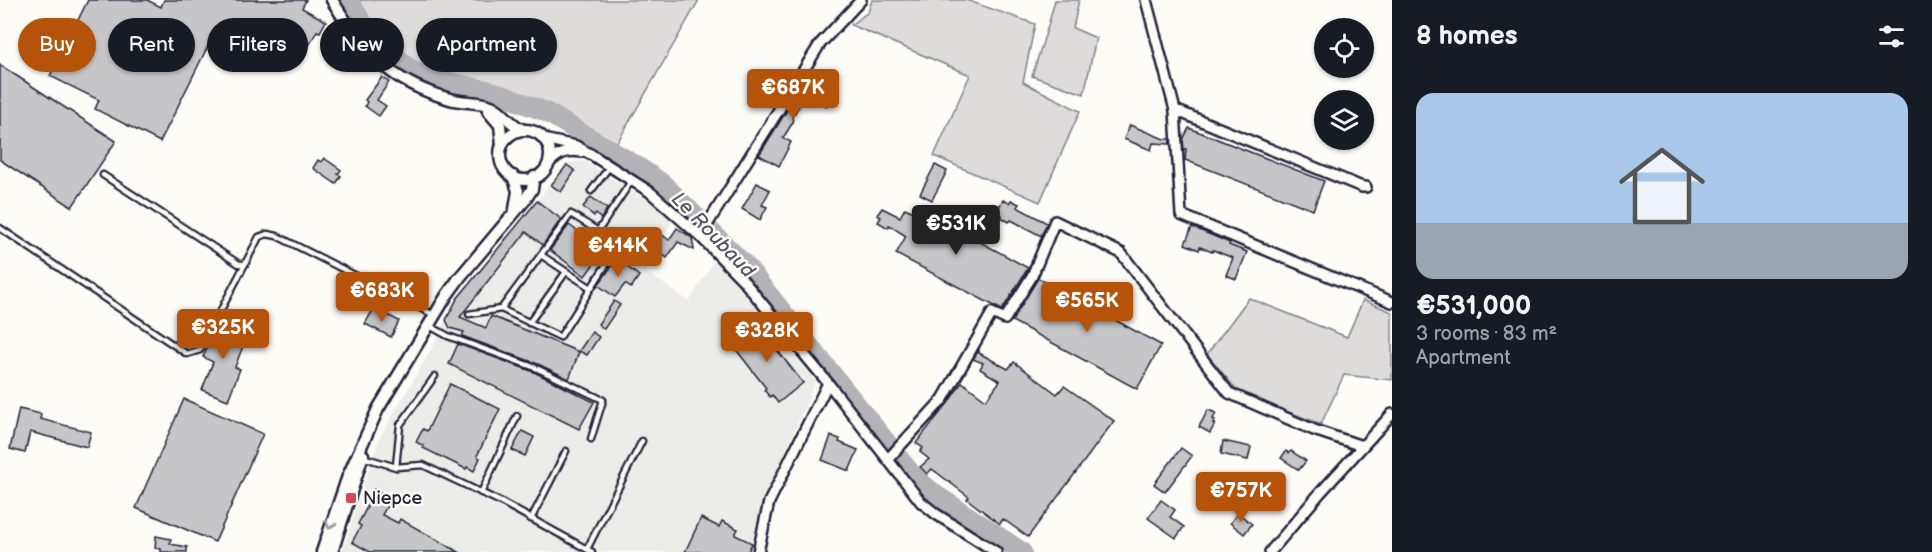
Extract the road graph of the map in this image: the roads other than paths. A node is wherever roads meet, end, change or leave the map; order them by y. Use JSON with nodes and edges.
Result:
{"nodes":[{"id":1,"x":332,"y":0,"type":"edge"},
{"id":2,"x":861,"y":0,"type":"edge"},
{"id":3,"x":1146,"y":0,"type":"edge"},
{"id":4,"x":468,"y":103,"type":"junction"},
{"id":5,"x":1175,"y":110,"type":"junction"},
{"id":6,"x":524,"y":130,"type":"junction"},
{"id":7,"x":543,"y":139,"type":"junction"},
{"id":8,"x":502,"y":146,"type":"junction"},
{"id":9,"x":592,"y":155,"type":"junction"},
{"id":10,"x":548,"y":164,"type":"junction"},
{"id":11,"x":610,"y":166,"type":"junction"},
{"id":12,"x":103,"y":175,"type":"dead end"},
{"id":13,"x":513,"y":176,"type":"junction"},
{"id":14,"x":534,"y":177,"type":"junction"},
{"id":15,"x":632,"y":180,"type":"junction"},
{"id":16,"x":1366,"y":187,"type":"dead end"},
{"id":17,"x":591,"y":191,"type":"dead end"},
{"id":18,"x":508,"y":219,"type":"junction"},
{"id":19,"x":0,"y":228,"type":"edge"},
{"id":20,"x":598,"y":231,"type":"junction"},
{"id":21,"x":702,"y":234,"type":"junction"},
{"id":22,"x":616,"y":249,"type":"junction"},
{"id":23,"x":542,"y":255,"type":"junction"},
{"id":24,"x":633,"y":261,"type":"dead end"},
{"id":25,"x":245,"y":264,"type":"junction"},
{"id":26,"x":566,"y":272,"type":"junction"},
{"id":27,"x":591,"y":288,"type":"junction"},
{"id":28,"x":1392,"y":302,"type":"edge"},
{"id":29,"x":501,"y":309,"type":"junction"},
{"id":30,"x":469,"y":314,"type":"dead end"},
{"id":31,"x":431,"y":320,"type":"junction"},
{"id":32,"x":530,"y":323,"type":"junction"},
{"id":33,"x":435,"y":376,"type":"dead end"},
{"id":34,"x":828,"y":383,"type":"junction"},
{"id":35,"x":1392,"y":414,"type":"edge"},
{"id":36,"x":517,"y":416,"type":"dead end"},
{"id":37,"x":368,"y":432,"type":"junction"},
{"id":38,"x":591,"y":438,"type":"dead end"},
{"id":39,"x":642,"y":441,"type":"dead end"},
{"id":40,"x":1362,"y":446,"type":"junction"},
{"id":41,"x":566,"y":452,"type":"dead end"},
{"id":42,"x":363,"y":457,"type":"junction"},
{"id":43,"x":888,"y":459,"type":"junction"},
{"id":44,"x":396,"y":466,"type":"junction"},
{"id":45,"x":481,"y":492,"type":"junction"},
{"id":46,"x":531,"y":519,"type":"junction"},
{"id":47,"x":590,"y":551,"type":"edge"},
{"id":48,"x":322,"y":552,"type":"edge"},
{"id":49,"x":332,"y":552,"type":"edge"},
{"id":50,"x":758,"y":552,"type":"edge"},
{"id":51,"x":996,"y":552,"type":"edge"},
{"id":52,"x":1270,"y":552,"type":"edge"}],
"edges":[{"from":1,"to":4,"type":"street"},
{"from":2,"to":21,"type":"street"},
{"from":3,"to":5,"type":"street"},
{"from":4,"to":6,"type":"street"},
{"from":4,"to":8,"type":"street"},
{"from":5,"to":16,"type":"street"},
{"from":5,"to":28,"type":"street"},
{"from":6,"to":7,"type":"street"},
{"from":6,"to":8,"type":"street"},
{"from":7,"to":9,"type":"street"},
{"from":7,"to":10,"type":"street"},
{"from":8,"to":13,"type":"street"},
{"from":9,"to":10,"type":"street"},
{"from":9,"to":11,"type":"street"},
{"from":10,"to":14,"type":"street"},
{"from":11,"to":15,"type":"street"},
{"from":11,"to":17,"type":"lane"},
{"from":12,"to":25,"type":"lane"},
{"from":13,"to":14,"type":"street"},
{"from":13,"to":18,"type":"street"},
{"from":14,"to":18,"type":"street"},
{"from":15,"to":20,"type":"lane"},
{"from":15,"to":21,"type":"street"},
{"from":18,"to":31,"type":"street"},
{"from":19,"to":25,"type":"lane"},
{"from":20,"to":22,"type":"lane"},
{"from":20,"to":23,"type":"lane"},
{"from":21,"to":34,"type":"street"},
{"from":22,"to":24,"type":"lane"},
{"from":22,"to":27,"type":"lane"},
{"from":23,"to":26,"type":"lane"},
{"from":23,"to":29,"type":"lane"},
{"from":25,"to":31,"type":"lane"},
{"from":26,"to":27,"type":"lane"},
{"from":26,"to":32,"type":"lane"},
{"from":27,"to":32,"type":"lane"},
{"from":29,"to":30,"type":"lane"},
{"from":29,"to":32,"type":"lane"},
{"from":31,"to":37,"type":"street"},
{"from":31,"to":38,"type":"lane"},
{"from":33,"to":44,"type":"lane"},
{"from":34,"to":43,"type":"street"},
{"from":34,"to":50,"type":"street"},
{"from":35,"to":40,"type":"street"},
{"from":36,"to":45,"type":"lane"},
{"from":37,"to":42,"type":"street"},
{"from":37,"to":48,"type":"street","one_way":true},
{"from":39,"to":47,"type":"lane"},
{"from":40,"to":43,"type":"street"},
{"from":40,"to":52,"type":"street"},
{"from":41,"to":46,"type":"lane"},
{"from":42,"to":44,"type":"lane"},
{"from":42,"to":49,"type":"street"},
{"from":43,"to":51,"type":"street"},
{"from":44,"to":45,"type":"lane"},
{"from":45,"to":46,"type":"lane"},
{"from":46,"to":47,"type":"lane"}]}
